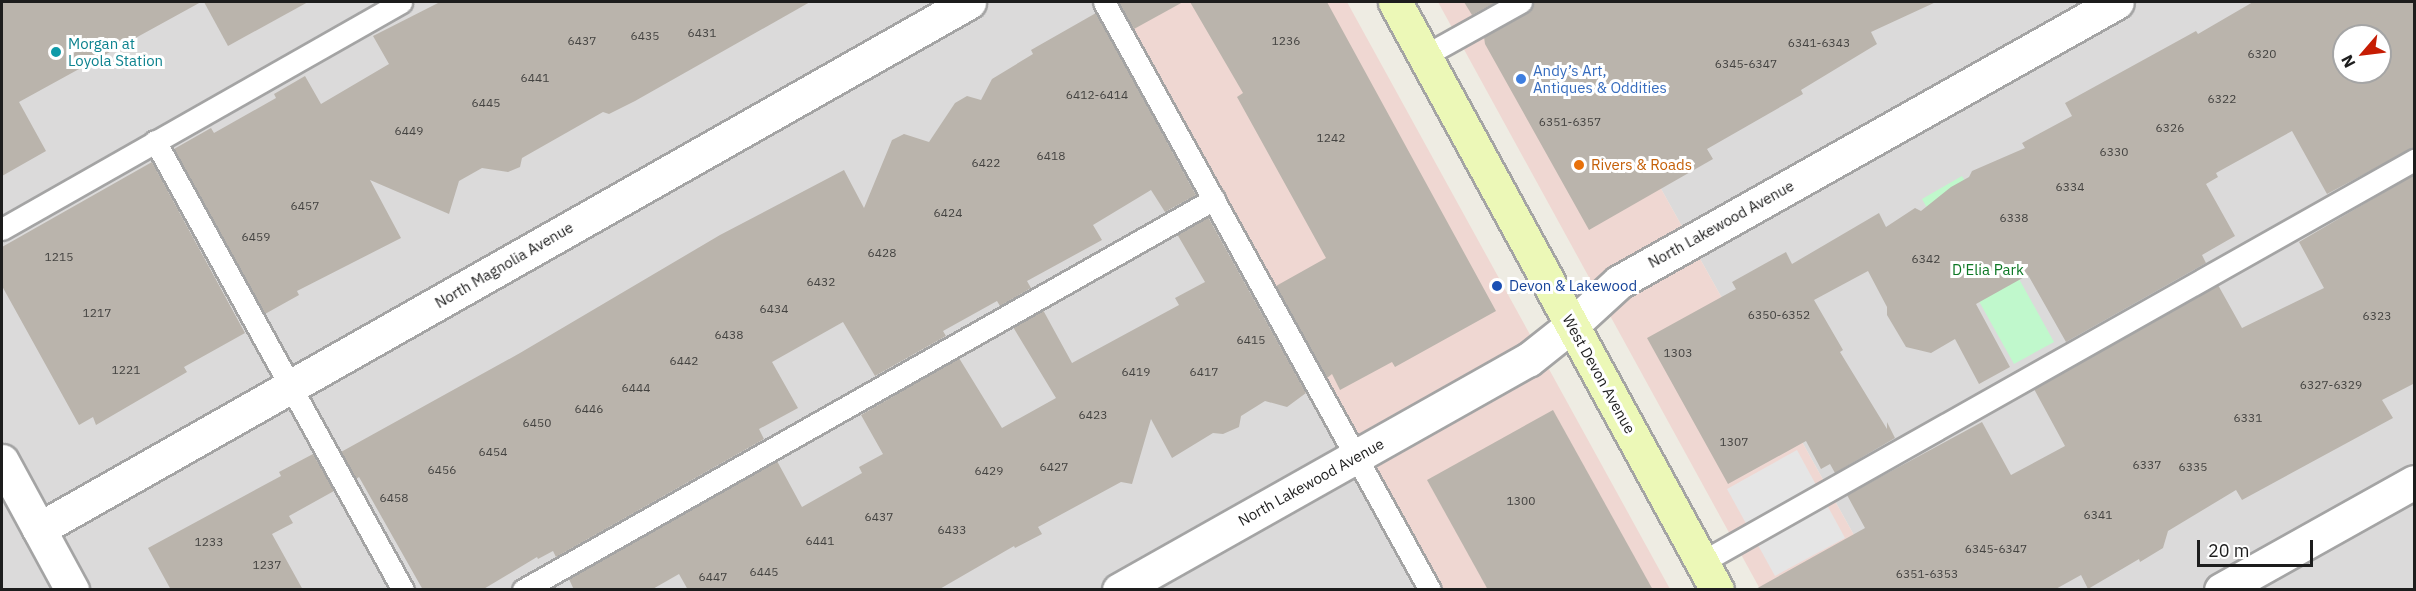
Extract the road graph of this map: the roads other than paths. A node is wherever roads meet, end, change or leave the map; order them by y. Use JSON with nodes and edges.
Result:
{"nodes":[{"id":1,"x":401,"y":2,"type":"edge"},
{"id":2,"x":969,"y":2,"type":"edge"},
{"id":3,"x":1104,"y":2,"type":"edge"},
{"id":4,"x":1395,"y":2,"type":"edge"},
{"id":5,"x":1521,"y":2,"type":"edge"},
{"id":6,"x":2117,"y":2,"type":"edge"},
{"id":7,"x":1424,"y":56,"type":"junction"},
{"id":8,"x":155,"y":141,"type":"junction"},
{"id":9,"x":2415,"y":160,"type":"edge"},
{"id":10,"x":1214,"y":199,"type":"junction"},
{"id":11,"x":2,"y":229,"type":"edge"},
{"id":12,"x":1572,"y":325,"type":"junction"},
{"id":13,"x":291,"y":386,"type":"junction"},
{"id":14,"x":1356,"y":456,"type":"junction"},
{"id":15,"x":2,"y":461,"type":"edge"},
{"id":16,"x":2415,"y":482,"type":"edge"},
{"id":17,"x":39,"y":529,"type":"junction"},
{"id":18,"x":1710,"y":576,"type":"edge"},
{"id":19,"x":72,"y":590,"type":"edge"},
{"id":20,"x":403,"y":590,"type":"edge"},
{"id":21,"x":524,"y":590,"type":"edge"},
{"id":22,"x":1119,"y":590,"type":"edge"},
{"id":23,"x":1430,"y":590,"type":"edge"},
{"id":24,"x":2221,"y":590,"type":"edge"}],
"edges":[{"from":1,"to":8,"type":"lane"},
{"from":2,"to":13,"type":"street","name":"North Magnolia Avenue"},
{"from":3,"to":10,"type":"lane"},
{"from":4,"to":7,"type":"main road","name":"West Devon Avenue"},
{"from":5,"to":7,"type":"lane"},
{"from":6,"to":12,"type":"street","name":"North Lakewood Avenue"},
{"from":7,"to":12,"type":"main road","name":"West Devon Avenue"},
{"from":8,"to":11,"type":"lane"},
{"from":8,"to":13,"type":"lane"},
{"from":9,"to":18,"type":"lane"},
{"from":10,"to":14,"type":"lane"},
{"from":10,"to":21,"type":"lane"},
{"from":12,"to":14,"type":"street","name":"North Lakewood Avenue"},
{"from":12,"to":18,"type":"main road","name":"West Devon Avenue"},
{"from":13,"to":17,"type":"street","name":"North Magnolia Avenue"},
{"from":13,"to":20,"type":"lane"},
{"from":14,"to":22,"type":"street","name":"North Lakewood Avenue"},
{"from":14,"to":23,"type":"lane"},
{"from":15,"to":17,"type":"street"},
{"from":16,"to":24,"type":"street"},
{"from":17,"to":19,"type":"street"}]}
